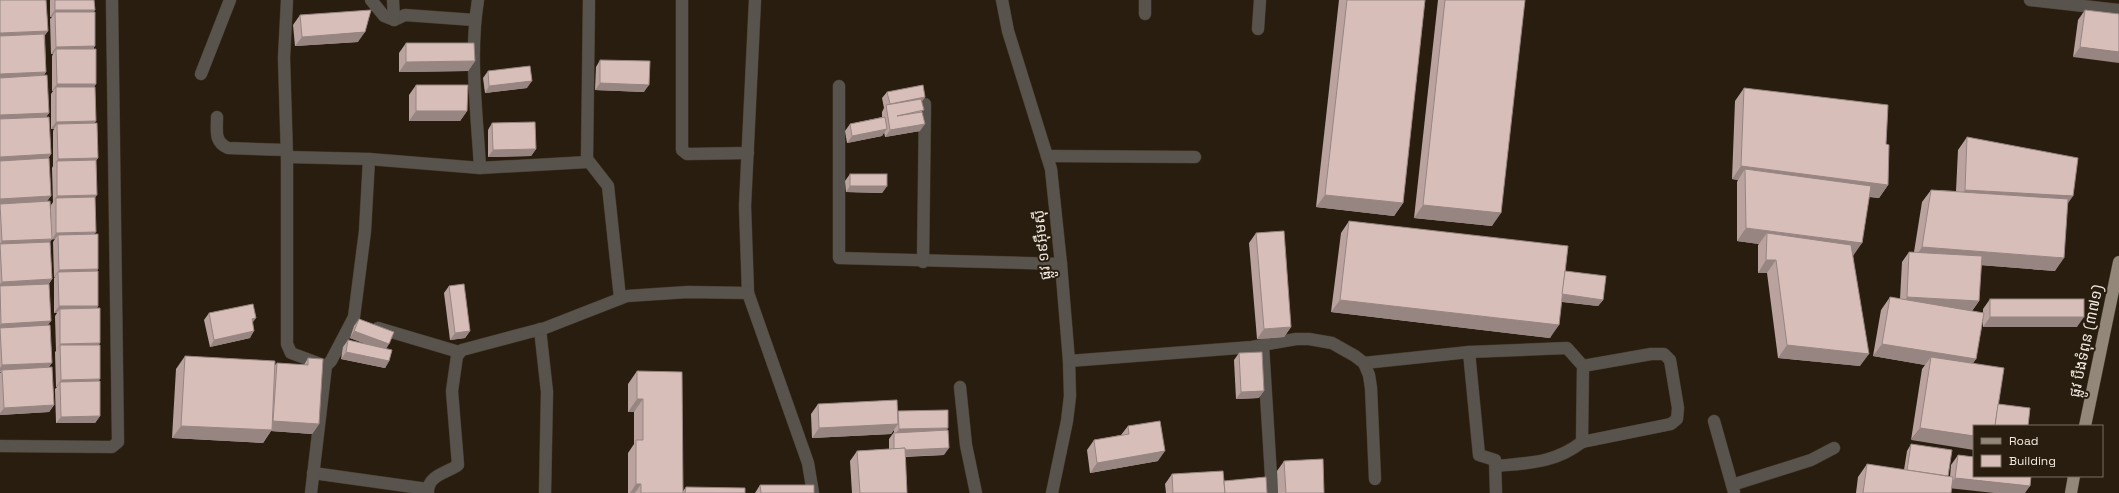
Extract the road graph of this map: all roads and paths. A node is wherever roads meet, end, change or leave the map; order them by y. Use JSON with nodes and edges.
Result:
{"nodes":[{"id":1,"x":112,"y":0,"type":"edge"},
{"id":2,"x":230,"y":0,"type":"edge"},
{"id":3,"x":287,"y":0,"type":"edge"},
{"id":4,"x":371,"y":0,"type":"edge"},
{"id":5,"x":393,"y":0,"type":"edge"},
{"id":6,"x":478,"y":0,"type":"edge"},
{"id":7,"x":589,"y":0,"type":"edge"},
{"id":8,"x":682,"y":0,"type":"edge"},
{"id":9,"x":755,"y":0,"type":"edge"},
{"id":10,"x":1002,"y":0,"type":"edge"},
{"id":11,"x":1145,"y":0,"type":"edge"},
{"id":12,"x":1260,"y":0,"type":"edge"},
{"id":13,"x":2030,"y":0,"type":"edge"},
{"id":14,"x":2119,"y":10,"type":"edge"},
{"id":15,"x":1145,"y":14,"type":"dead end"},
{"id":16,"x":394,"y":20,"type":"junction"},
{"id":17,"x":474,"y":20,"type":"junction"},
{"id":18,"x":1258,"y":29,"type":"dead end"},
{"id":19,"x":201,"y":74,"type":"dead end"},
{"id":20,"x":839,"y":86,"type":"dead end"},
{"id":21,"x":925,"y":104,"type":"edge"},
{"id":22,"x":217,"y":117,"type":"dead end"},
{"id":23,"x":287,"y":153,"type":"junction"},
{"id":24,"x":748,"y":154,"type":"junction"},
{"id":25,"x":1047,"y":156,"type":"junction"},
{"id":26,"x":1195,"y":157,"type":"dead end"},
{"id":27,"x":369,"y":159,"type":"junction"},
{"id":28,"x":588,"y":162,"type":"junction"},
{"id":29,"x":480,"y":168,"type":"junction"},
{"id":30,"x":923,"y":262,"type":"junction"},
{"id":31,"x":2119,"y":262,"type":"edge"},
{"id":32,"x":1061,"y":264,"type":"junction"},
{"id":33,"x":748,"y":293,"type":"junction"},
{"id":34,"x":620,"y":298,"type":"junction"},
{"id":35,"x":360,"y":323,"type":"junction"},
{"id":36,"x":540,"y":329,"type":"junction"},
{"id":37,"x":1263,"y":345,"type":"junction"},
{"id":38,"x":459,"y":352,"type":"junction"},
{"id":39,"x":1469,"y":352,"type":"junction"},
{"id":40,"x":1070,"y":361,"type":"junction"},
{"id":41,"x":1364,"y":363,"type":"junction"},
{"id":42,"x":326,"y":366,"type":"junction"},
{"id":43,"x":1583,"y":366,"type":"junction"},
{"id":44,"x":960,"y":387,"type":"dead end"},
{"id":45,"x":1714,"y":421,"type":"dead end"},
{"id":46,"x":2084,"y":425,"type":"edge"},
{"id":47,"x":1582,"y":442,"type":"junction"},
{"id":48,"x":0,"y":446,"type":"edge"},
{"id":49,"x":1834,"y":448,"type":"dead end"},
{"id":50,"x":1496,"y":466,"type":"junction"},
{"id":51,"x":313,"y":473,"type":"junction"},
{"id":52,"x":2074,"y":477,"type":"edge"},
{"id":53,"x":1375,"y":479,"type":"dead end"},
{"id":54,"x":1733,"y":489,"type":"edge"},
{"id":55,"x":428,"y":491,"type":"edge"},
{"id":56,"x":311,"y":493,"type":"edge"},
{"id":57,"x":545,"y":493,"type":"edge"},
{"id":58,"x":813,"y":493,"type":"edge"},
{"id":59,"x":976,"y":493,"type":"edge"},
{"id":60,"x":1052,"y":493,"type":"edge"},
{"id":61,"x":1272,"y":493,"type":"edge"},
{"id":62,"x":1496,"y":493,"type":"edge"},
{"id":63,"x":2071,"y":493,"type":"edge"}],
"edges":[{"from":1,"to":48,"type":"street"},
{"from":2,"to":19,"type":"street"},
{"from":3,"to":23,"type":"street"},
{"from":4,"to":16,"type":"street"},
{"from":5,"to":16,"type":"street"},
{"from":6,"to":17,"type":"street"},
{"from":7,"to":28,"type":"street"},
{"from":8,"to":24,"type":"street"},
{"from":9,"to":24,"type":"street"},
{"from":10,"to":25,"type":"street","name":"ផ្លូវ ១៩អ៊ឹមស៊ី"},
{"from":11,"to":15,"type":"street"},
{"from":12,"to":18,"type":"street"},
{"from":13,"to":14,"type":"street"},
{"from":16,"to":17,"type":"street"},
{"from":17,"to":29,"type":"street"},
{"from":20,"to":30,"type":"street"},
{"from":21,"to":30,"type":"street"},
{"from":22,"to":23,"type":"street"},
{"from":23,"to":27,"type":"street"},
{"from":23,"to":42,"type":"street"},
{"from":24,"to":33,"type":"street"},
{"from":25,"to":26,"type":"street"},
{"from":25,"to":32,"type":"street","name":"ផ្លូវ ១៩អ៊ឹមស៊ី"},
{"from":27,"to":29,"type":"street"},
{"from":27,"to":35,"type":"street"},
{"from":28,"to":29,"type":"street"},
{"from":28,"to":34,"type":"street"},
{"from":30,"to":32,"type":"street"},
{"from":31,"to":46,"type":"main road","name":"ផ្លូវ បឹងទំពុន (៣៧១)"},
{"from":32,"to":40,"type":"street","name":"ផ្លូវ ១៩អ៊ឹមស៊ី"},
{"from":33,"to":34,"type":"street"},
{"from":33,"to":58,"type":"street"},
{"from":34,"to":36,"type":"street"},
{"from":35,"to":38,"type":"street"},
{"from":35,"to":42,"type":"street"},
{"from":36,"to":38,"type":"street"},
{"from":36,"to":57,"type":"street"},
{"from":37,"to":40,"type":"street"},
{"from":37,"to":41,"type":"street"},
{"from":37,"to":61,"type":"street"},
{"from":38,"to":55,"type":"street"},
{"from":39,"to":41,"type":"street"},
{"from":39,"to":43,"type":"street"},
{"from":39,"to":50,"type":"street"},
{"from":40,"to":60,"type":"street","name":"ផ្លូវ ១៩អ៊ឹមស៊ី"},
{"from":41,"to":53,"type":"street"},
{"from":42,"to":51,"type":"street"},
{"from":43,"to":47,"type":"street"},
{"from":43,"to":47,"type":"street"},
{"from":44,"to":59,"type":"street"},
{"from":45,"to":54,"type":"street"},
{"from":47,"to":50,"type":"street"},
{"from":49,"to":54,"type":"street"},
{"from":50,"to":62,"type":"street"},
{"from":51,"to":55,"type":"street"},
{"from":51,"to":56,"type":"street"},
{"from":52,"to":63,"type":"main road"}]}
